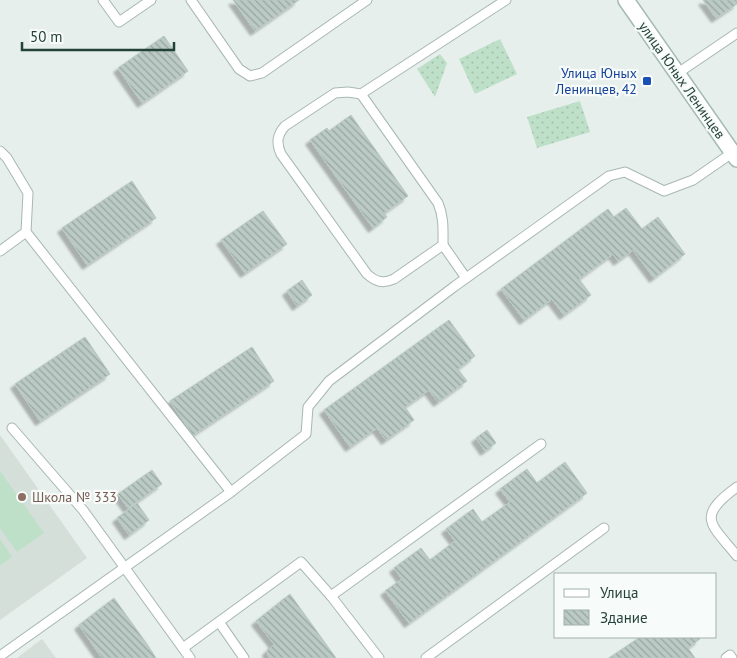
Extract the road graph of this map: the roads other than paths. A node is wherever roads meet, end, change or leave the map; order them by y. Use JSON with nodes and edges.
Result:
{"nodes":[{"id":1,"x":103,"y":0,"type":"edge"},
{"id":2,"x":151,"y":0,"type":"edge"},
{"id":3,"x":191,"y":0,"type":"edge"},
{"id":4,"x":367,"y":0,"type":"edge"},
{"id":5,"x":506,"y":0,"type":"edge"},
{"id":6,"x":626,"y":0,"type":"edge"},
{"id":7,"x":737,"y":33,"type":"edge"},
{"id":8,"x":678,"y":73,"type":"junction"},
{"id":9,"x":361,"y":94,"type":"junction"},
{"id":10,"x":0,"y":151,"type":"edge"},
{"id":11,"x":735,"y":156,"type":"edge"},
{"id":12,"x":26,"y":232,"type":"junction"},
{"id":13,"x":443,"y":245,"type":"junction"},
{"id":14,"x":0,"y":251,"type":"edge"},
{"id":15,"x":466,"y":278,"type":"junction"},
{"id":16,"x":12,"y":428,"type":"dead end"},
{"id":17,"x":541,"y":444,"type":"dead end"},
{"id":18,"x":737,"y":487,"type":"edge"},
{"id":19,"x":231,"y":492,"type":"junction"},
{"id":20,"x":604,"y":528,"type":"dead end"},
{"id":21,"x":737,"y":556,"type":"edge"},
{"id":22,"x":123,"y":567,"type":"junction"},
{"id":23,"x":331,"y":596,"type":"junction"},
{"id":24,"x":219,"y":622,"type":"junction"},
{"id":25,"x":183,"y":648,"type":"junction"},
{"id":26,"x":0,"y":656,"type":"edge"},
{"id":27,"x":190,"y":658,"type":"edge"},
{"id":28,"x":244,"y":658,"type":"edge"},
{"id":29,"x":379,"y":658,"type":"edge"},
{"id":30,"x":426,"y":658,"type":"edge"},
{"id":31,"x":726,"y":658,"type":"edge"},
{"id":32,"x":732,"y":658,"type":"edge"}],
"edges":[{"from":1,"to":2,"type":"lane"},
{"from":3,"to":4,"type":"lane"},
{"from":5,"to":9,"type":"lane"},
{"from":6,"to":8,"type":"main road","name":"улица Юных Ленинцев"},
{"from":7,"to":8,"type":"lane"},
{"from":8,"to":11,"type":"main road","name":"улица Юных Ленинцев"},
{"from":9,"to":13,"type":"lane"},
{"from":9,"to":13,"type":"lane"},
{"from":10,"to":12,"type":"lane"},
{"from":11,"to":15,"type":"lane"},
{"from":12,"to":14,"type":"lane"},
{"from":12,"to":19,"type":"lane"},
{"from":13,"to":15,"type":"lane"},
{"from":15,"to":19,"type":"lane"},
{"from":16,"to":22,"type":"lane"},
{"from":17,"to":23,"type":"lane"},
{"from":18,"to":21,"type":"lane"},
{"from":19,"to":22,"type":"lane"},
{"from":20,"to":30,"type":"lane"},
{"from":22,"to":25,"type":"lane"},
{"from":22,"to":26,"type":"lane"},
{"from":23,"to":24,"type":"lane"},
{"from":23,"to":29,"type":"lane"},
{"from":24,"to":25,"type":"lane"},
{"from":24,"to":28,"type":"lane"},
{"from":25,"to":27,"type":"lane"},
{"from":31,"to":32,"type":"lane"}]}
